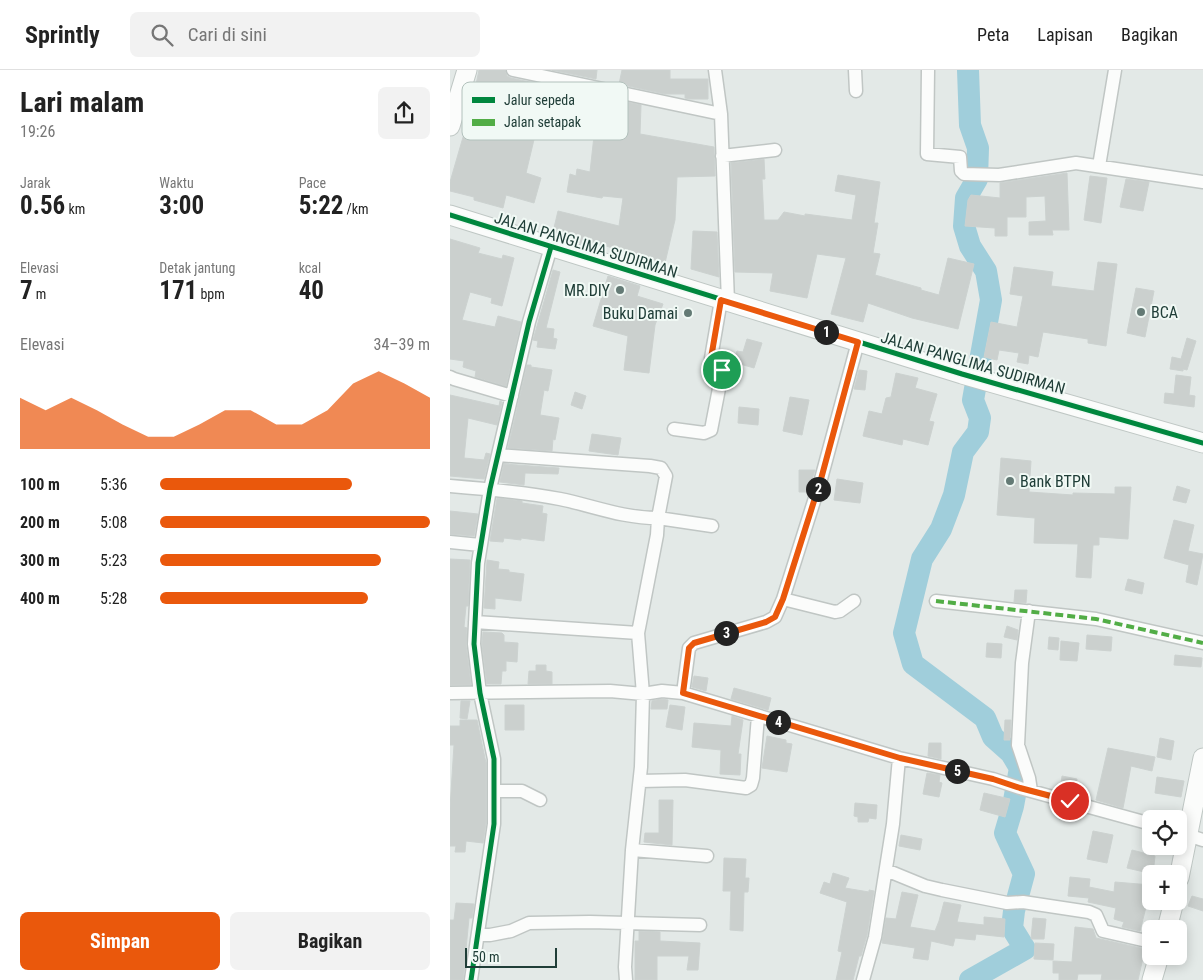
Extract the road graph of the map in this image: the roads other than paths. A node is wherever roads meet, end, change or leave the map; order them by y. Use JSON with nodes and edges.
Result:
{"nodes":[{"id":1,"x":467,"y":70,"type":"edge"},
{"id":2,"x":513,"y":70,"type":"edge"},
{"id":3,"x":715,"y":70,"type":"edge"},
{"id":4,"x":855,"y":70,"type":"edge"},
{"id":5,"x":928,"y":70,"type":"edge"},
{"id":6,"x":1115,"y":70,"type":"edge"},
{"id":7,"x":463,"y":82,"type":"edge"},
{"id":8,"x":570,"y":82,"type":"edge"},
{"id":9,"x":462,"y":86,"type":"edge"},
{"id":10,"x":856,"y":90,"type":"dead end"},
{"id":11,"x":628,"y":94,"type":"edge"},
{"id":12,"x":721,"y":114,"type":"junction"},
{"id":13,"x":450,"y":126,"type":"edge"},
{"id":14,"x":775,"y":150,"type":"dead end"},
{"id":15,"x":722,"y":156,"type":"junction"},
{"id":16,"x":1099,"y":166,"type":"junction"},
{"id":17,"x":1203,"y":182,"type":"edge"},
{"id":18,"x":450,"y":215,"type":"edge"},
{"id":19,"x":551,"y":247,"type":"junction"},
{"id":20,"x":724,"y":301,"type":"junction"},
{"id":21,"x":858,"y":342,"type":"junction"},
{"id":22,"x":450,"y":376,"type":"edge"},
{"id":23,"x":512,"y":396,"type":"junction"},
{"id":24,"x":674,"y":429,"type":"dead end"},
{"id":25,"x":1203,"y":443,"type":"edge"},
{"id":26,"x":498,"y":455,"type":"junction"},
{"id":27,"x":450,"y":486,"type":"edge"},
{"id":28,"x":490,"y":489,"type":"junction"},
{"id":29,"x":658,"y":518,"type":"junction"},
{"id":30,"x":712,"y":526,"type":"dead end"},
{"id":31,"x":450,"y":542,"type":"edge"},
{"id":32,"x":480,"y":545,"type":"junction"},
{"id":33,"x":783,"y":599,"type":"junction"},
{"id":34,"x":854,"y":601,"type":"dead end"},
{"id":35,"x":936,"y":601,"type":"dead end"},
{"id":36,"x":1029,"y":611,"type":"junction"},
{"id":37,"x":475,"y":622,"type":"junction"},
{"id":38,"x":638,"y":633,"type":"junction"},
{"id":39,"x":1203,"y":643,"type":"edge"},
{"id":40,"x":450,"y":693,"type":"edge"},
{"id":41,"x":480,"y":693,"type":"junction"},
{"id":42,"x":683,"y":693,"type":"junction"},
{"id":43,"x":643,"y":694,"type":"junction"},
{"id":44,"x":758,"y":716,"type":"junction"},
{"id":45,"x":900,"y":758,"type":"junction"},
{"id":46,"x":1203,"y":758,"type":"edge"},
{"id":47,"x":640,"y":780,"type":"junction"},
{"id":48,"x":1026,"y":789,"type":"junction"},
{"id":49,"x":494,"y":791,"type":"junction"},
{"id":50,"x":540,"y":800,"type":"dead end"},
{"id":51,"x":1142,"y":821,"type":"edge"},
{"id":52,"x":1190,"y":836,"type":"edge"},
{"id":53,"x":632,"y":850,"type":"junction"},
{"id":54,"x":707,"y":856,"type":"dead end"},
{"id":55,"x":1182,"y":865,"type":"edge"},
{"id":56,"x":886,"y":870,"type":"junction"},
{"id":57,"x":628,"y":923,"type":"junction"},
{"id":58,"x":700,"y":925,"type":"dead end"},
{"id":59,"x":478,"y":935,"type":"junction"},
{"id":60,"x":1142,"y":940,"type":"edge"},
{"id":61,"x":1156,"y":965,"type":"edge"},
{"id":62,"x":471,"y":980,"type":"edge"},
{"id":63,"x":626,"y":980,"type":"edge"},
{"id":64,"x":863,"y":980,"type":"edge"},
{"id":65,"x":1152,"y":980,"type":"edge"}],
"edges":[{"from":1,"to":7,"type":"main road"},
{"from":2,"to":8,"type":"street"},
{"from":3,"to":12,"type":"street"},
{"from":4,"to":10,"type":"street"},
{"from":5,"to":16,"type":"street"},
{"from":6,"to":16,"type":"street"},
{"from":9,"to":13,"type":"main road"},
{"from":11,"to":12,"type":"street"},
{"from":12,"to":15,"type":"street"},
{"from":14,"to":15,"type":"street"},
{"from":15,"to":20,"type":"street"},
{"from":16,"to":17,"type":"street"},
{"from":18,"to":19,"type":"main road","name":"JALAN PANGLIMA SUDIRMAN"},
{"from":19,"to":20,"type":"main road","name":"JALAN PANGLIMA SUDIRMAN"},
{"from":19,"to":23,"type":"street"},
{"from":20,"to":21,"type":"main road","name":"JALAN PANGLIMA SUDIRMAN"},
{"from":20,"to":24,"type":"street"},
{"from":21,"to":25,"type":"main road","name":"JALAN PANGLIMA SUDIRMAN"},
{"from":21,"to":33,"type":"street"},
{"from":22,"to":23,"type":"street"},
{"from":23,"to":26,"type":"street"},
{"from":26,"to":28,"type":"street"},
{"from":26,"to":29,"type":"street"},
{"from":27,"to":28,"type":"street"},
{"from":28,"to":29,"type":"street"},
{"from":28,"to":32,"type":"street"},
{"from":29,"to":30,"type":"street"},
{"from":29,"to":38,"type":"street"},
{"from":31,"to":32,"type":"street"},
{"from":32,"to":37,"type":"street"},
{"from":33,"to":34,"type":"street"},
{"from":33,"to":42,"type":"street"},
{"from":35,"to":36,"type":"street"},
{"from":36,"to":39,"type":"street"},
{"from":36,"to":48,"type":"street"},
{"from":37,"to":38,"type":"street"},
{"from":37,"to":41,"type":"street"},
{"from":38,"to":43,"type":"street"},
{"from":40,"to":41,"type":"street"},
{"from":41,"to":43,"type":"street"},
{"from":41,"to":49,"type":"street"},
{"from":42,"to":43,"type":"street"},
{"from":42,"to":44,"type":"street"},
{"from":43,"to":47,"type":"street"},
{"from":44,"to":45,"type":"street"},
{"from":44,"to":47,"type":"street"},
{"from":45,"to":48,"type":"street"},
{"from":45,"to":56,"type":"street"},
{"from":46,"to":52,"type":"main road"},
{"from":47,"to":53,"type":"street"},
{"from":48,"to":51,"type":"street"},
{"from":49,"to":50,"type":"street"},
{"from":49,"to":59,"type":"street"},
{"from":52,"to":55,"type":"main road"},
{"from":53,"to":54,"type":"street"},
{"from":53,"to":57,"type":"street"},
{"from":56,"to":60,"type":"street"},
{"from":56,"to":64,"type":"street"},
{"from":57,"to":58,"type":"street"},
{"from":57,"to":59,"type":"street"},
{"from":57,"to":63,"type":"street"},
{"from":59,"to":62,"type":"street"},
{"from":61,"to":65,"type":"main road"}]}
